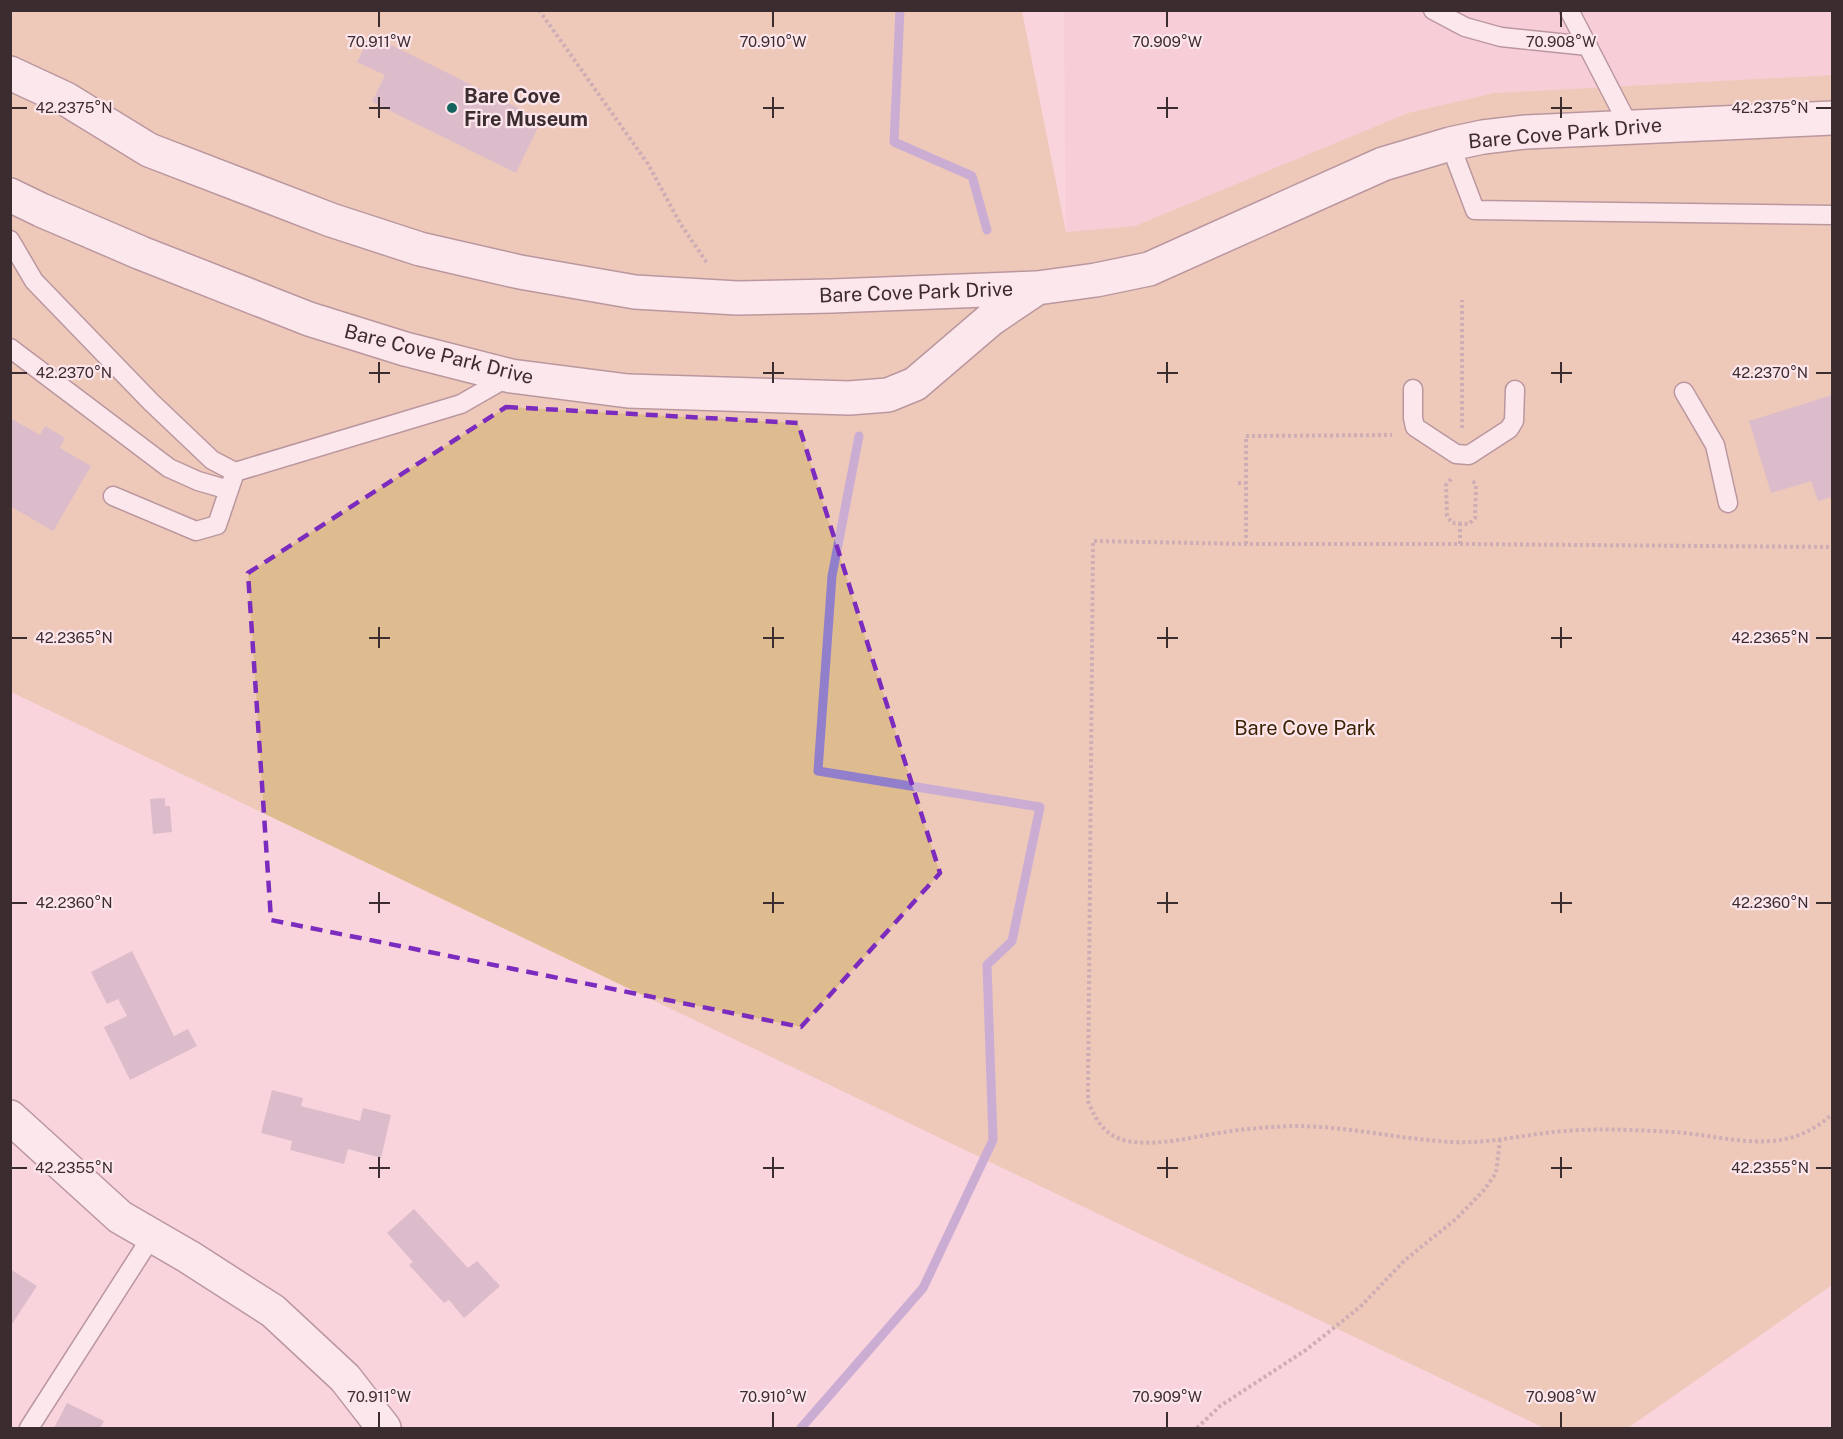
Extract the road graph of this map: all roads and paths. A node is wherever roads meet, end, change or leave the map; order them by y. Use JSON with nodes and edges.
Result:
{"nodes":[{"id":1,"x":539,"y":10,"type":"edge"},
{"id":2,"x":1433,"y":10,"type":"edge"},
{"id":3,"x":1569,"y":10,"type":"edge"},
{"id":4,"x":1588,"y":46,"type":"junction"},
{"id":5,"x":10,"y":73,"type":"edge"},
{"id":6,"x":1833,"y":118,"type":"edge"},
{"id":7,"x":1629,"y":126,"type":"junction"},
{"id":8,"x":1450,"y":144,"type":"junction"},
{"id":9,"x":10,"y":195,"type":"edge"},
{"id":10,"x":1833,"y":215,"type":"edge"},
{"id":11,"x":10,"y":240,"type":"edge"},
{"id":12,"x":1037,"y":288,"type":"junction"},
{"id":13,"x":737,"y":298,"type":"junction"},
{"id":14,"x":10,"y":348,"type":"edge"},
{"id":15,"x":511,"y":376,"type":"junction"},
{"id":16,"x":1413,"y":388,"type":"dead end"},
{"id":17,"x":1515,"y":390,"type":"dead end"},
{"id":18,"x":1684,"y":392,"type":"dead end"},
{"id":19,"x":1422,"y":432,"type":"junction"},
{"id":20,"x":235,"y":472,"type":"junction"},
{"id":21,"x":1238,"y":483,"type":"dead end"},
{"id":22,"x":1246,"y":483,"type":"junction"},
{"id":23,"x":229,"y":490,"type":"junction"},
{"id":24,"x":113,"y":496,"type":"dead end"},
{"id":25,"x":1728,"y":502,"type":"dead end"},
{"id":26,"x":1460,"y":523,"type":"dead end"},
{"id":27,"x":1246,"y":544,"type":"junction"},
{"id":28,"x":1460,"y":544,"type":"junction"},
{"id":29,"x":1833,"y":547,"type":"edge"},
{"id":30,"x":1833,"y":1114,"type":"edge"},
{"id":31,"x":10,"y":1117,"type":"edge"},
{"id":32,"x":1500,"y":1140,"type":"junction"},
{"id":33,"x":152,"y":1236,"type":"junction"},
{"id":34,"x":29,"y":1428,"type":"edge"},
{"id":35,"x":384,"y":1428,"type":"edge"},
{"id":36,"x":1197,"y":1428,"type":"edge"}],
"edges":[{"from":1,"to":13,"type":"path"},
{"from":2,"to":4,"type":"lane"},
{"from":3,"to":4,"type":"lane"},
{"from":4,"to":7,"type":"lane"},
{"from":5,"to":13,"type":"street","name":"Bare Cove Park Drive"},
{"from":6,"to":7,"type":"street","name":"Bare Cove Park Drive"},
{"from":7,"to":8,"type":"street","name":"Bare Cove Park Drive"},
{"from":8,"to":10,"type":"lane"},
{"from":8,"to":12,"type":"street","name":"Bare Cove Park Drive"},
{"from":9,"to":15,"type":"street","name":"Bare Cove Park Drive"},
{"from":11,"to":20,"type":"lane"},
{"from":12,"to":13,"type":"street","name":"Bare Cove Park Drive"},
{"from":12,"to":15,"type":"street","name":"Bare Cove Park Drive"},
{"from":14,"to":23,"type":"lane"},
{"from":15,"to":20,"type":"lane"},
{"from":16,"to":19,"type":"lane"},
{"from":17,"to":19,"type":"lane"},
{"from":18,"to":25,"type":"lane"},
{"from":19,"to":22,"type":"path"},
{"from":20,"to":23,"type":"lane"},
{"from":21,"to":22,"type":"path"},
{"from":22,"to":27,"type":"path"},
{"from":23,"to":24,"type":"lane"},
{"from":26,"to":28,"type":"path"},
{"from":27,"to":28,"type":"path"},
{"from":27,"to":32,"type":"path"},
{"from":28,"to":29,"type":"path"},
{"from":30,"to":32,"type":"path"},
{"from":31,"to":33,"type":"street"},
{"from":32,"to":36,"type":"path"},
{"from":33,"to":34,"type":"lane"},
{"from":33,"to":35,"type":"street"}]}
